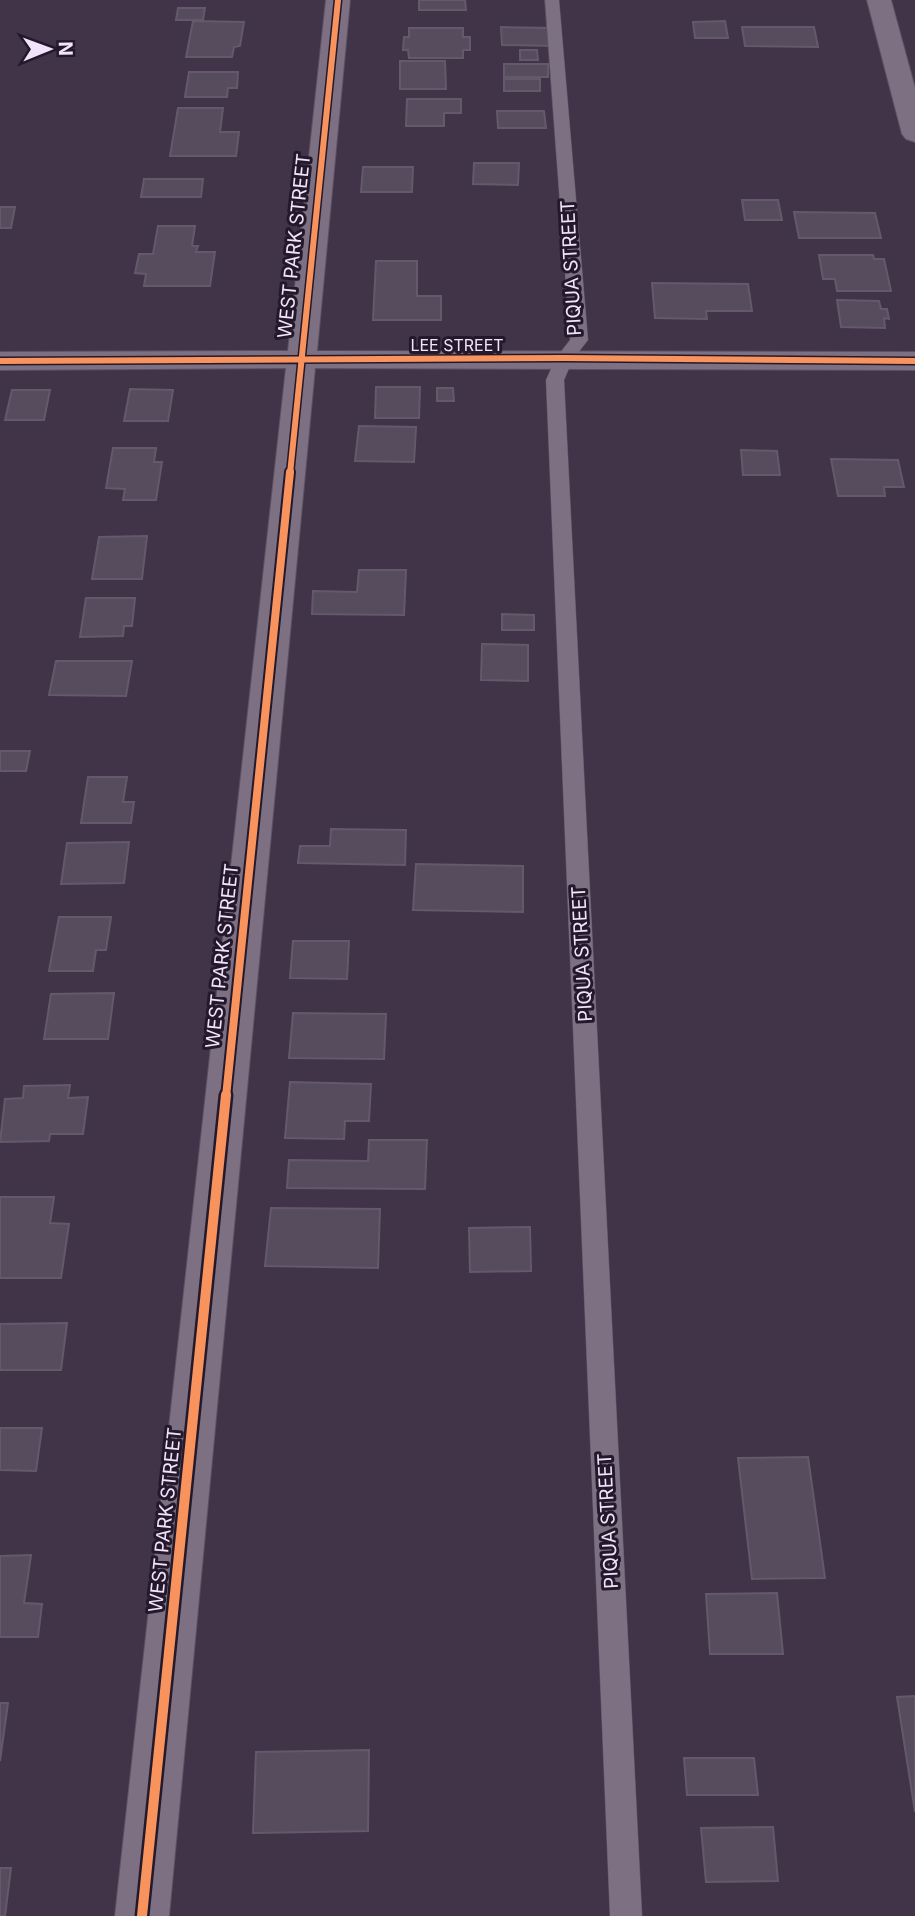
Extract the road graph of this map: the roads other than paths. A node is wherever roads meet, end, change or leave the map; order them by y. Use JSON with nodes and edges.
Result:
{"nodes":[{"id":1,"x":338,"y":0,"type":"edge"},
{"id":2,"x":552,"y":0,"type":"edge"},
{"id":3,"x":880,"y":0,"type":"edge"},
{"id":4,"x":915,"y":134,"type":"edge"},
{"id":5,"x":565,"y":358,"type":"junction"},
{"id":6,"x":0,"y":361,"type":"edge"},
{"id":7,"x":299,"y":361,"type":"junction"},
{"id":8,"x":915,"y":361,"type":"edge"},
{"id":9,"x":142,"y":1916,"type":"edge"},
{"id":10,"x":626,"y":1916,"type":"edge"}],
"edges":[{"from":1,"to":7,"type":"street","name":"WEST PARK STREET"},
{"from":2,"to":5,"type":"lane","name":"PIQUA STREET"},
{"from":3,"to":4,"type":"street"},
{"from":5,"to":7,"type":"street","name":"LEE STREET"},
{"from":5,"to":8,"type":"street","name":"LEE STREET"},
{"from":5,"to":10,"type":"lane","name":"PIQUA STREET"},
{"from":6,"to":7,"type":"street","name":"LEE STREET"},
{"from":7,"to":9,"type":"street","name":"WEST PARK STREET"}]}
